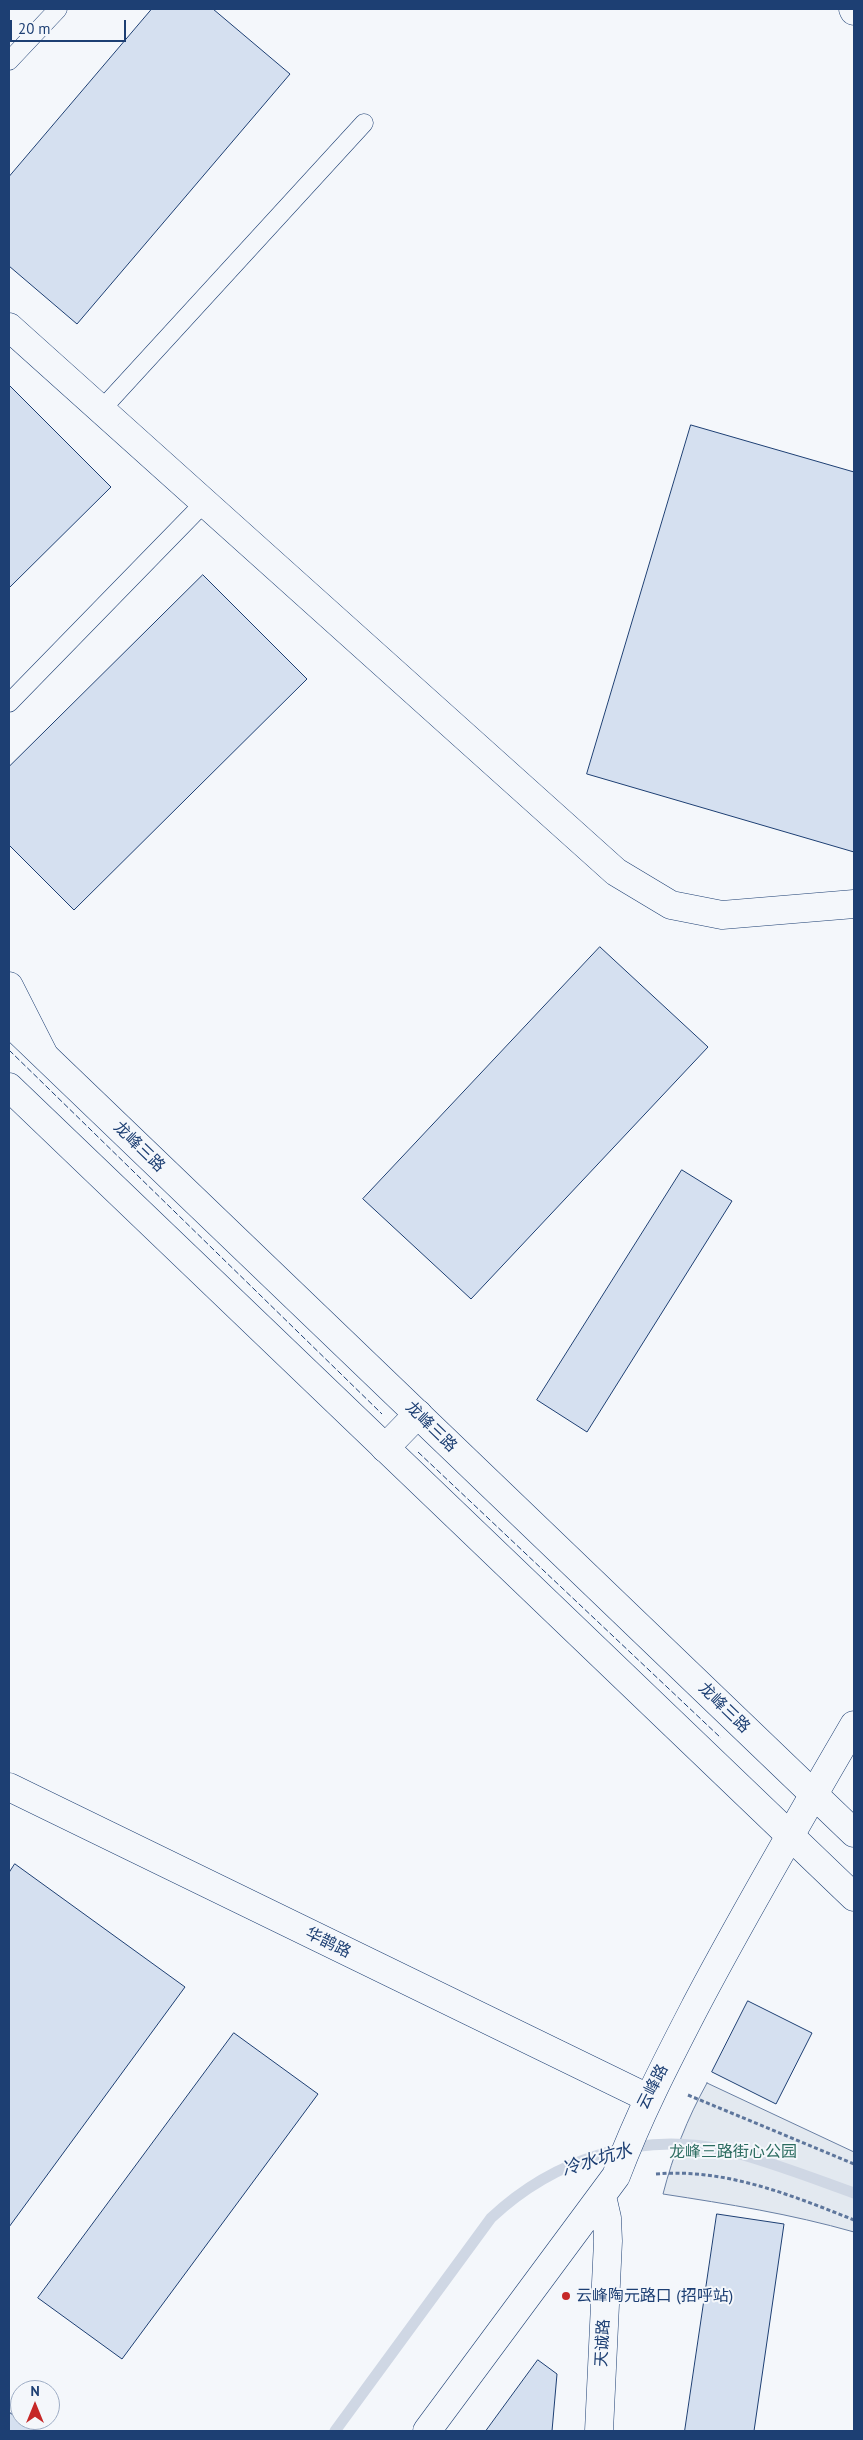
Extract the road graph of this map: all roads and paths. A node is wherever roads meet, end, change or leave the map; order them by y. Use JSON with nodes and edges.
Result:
{"nodes":[{"id":1,"x":58,"y":9,"type":"edge"},
{"id":2,"x":9,"y":62,"type":"edge"},
{"id":3,"x":364,"y":122,"type":"dead end"},
{"id":4,"x":9,"y":328,"type":"edge"},
{"id":5,"x":101,"y":410,"type":"junction"},
{"id":6,"x":204,"y":503,"type":"junction"},
{"id":7,"x":9,"y":703,"type":"edge"},
{"id":8,"x":854,"y":904,"type":"edge"},
{"id":9,"x":9,"y":986,"type":"edge"},
{"id":10,"x":9,"y":1022,"type":"edge"},
{"id":11,"x":45,"y":1057,"type":"junction"},
{"id":12,"x":9,"y":1087,"type":"edge"},
{"id":13,"x":418,"y":1414,"type":"junction"},
{"id":14,"x":385,"y":1448,"type":"junction"},
{"id":15,"x":854,"y":1725,"type":"edge"},
{"id":16,"x":9,"y":1787,"type":"edge"},
{"id":17,"x":814,"y":1794,"type":"junction"},
{"id":18,"x":854,"y":1832,"type":"edge"},
{"id":19,"x":790,"y":1835,"type":"junction"},
{"id":20,"x":854,"y":1897,"type":"edge"},
{"id":21,"x":685,"y":2094,"type":"dead end"},
{"id":22,"x":648,"y":2098,"type":"junction"},
{"id":23,"x":854,"y":2164,"type":"edge"},
{"id":24,"x":656,"y":2174,"type":"dead end"},
{"id":25,"x":609,"y":2186,"type":"junction"},
{"id":26,"x":854,"y":2220,"type":"edge"},
{"id":27,"x":426,"y":2431,"type":"edge"},
{"id":28,"x":599,"y":2431,"type":"edge"}],
"edges":[{"from":1,"to":2,"type":"lane"},
{"from":3,"to":5,"type":"lane"},
{"from":4,"to":5,"type":"street"},
{"from":5,"to":6,"type":"street"},
{"from":6,"to":7,"type":"lane"},
{"from":6,"to":8,"type":"street"},
{"from":9,"to":11,"type":"street"},
{"from":10,"to":11,"type":"street","name":"龙峰三路"},
{"from":11,"to":13,"type":"street","name":"龙峰三路"},
{"from":12,"to":14,"type":"street"},
{"from":13,"to":14,"type":"street"},
{"from":13,"to":17,"type":"street","name":"龙峰三路"},
{"from":14,"to":19,"type":"street"},
{"from":15,"to":17,"type":"street","name":"云峰路"},
{"from":16,"to":22,"type":"street","name":"华鹊路"},
{"from":17,"to":18,"type":"street","name":"龙峰三路"},
{"from":17,"to":19,"type":"street","name":"云峰路"},
{"from":19,"to":20,"type":"street"},
{"from":19,"to":22,"type":"street","name":"云峰路"},
{"from":21,"to":23,"type":"path"},
{"from":22,"to":25,"type":"street","name":"云峰路"},
{"from":24,"to":26,"type":"path"},
{"from":25,"to":27,"type":"street","name":"云峰路"},
{"from":25,"to":28,"type":"street","name":"天诚路"}]}
